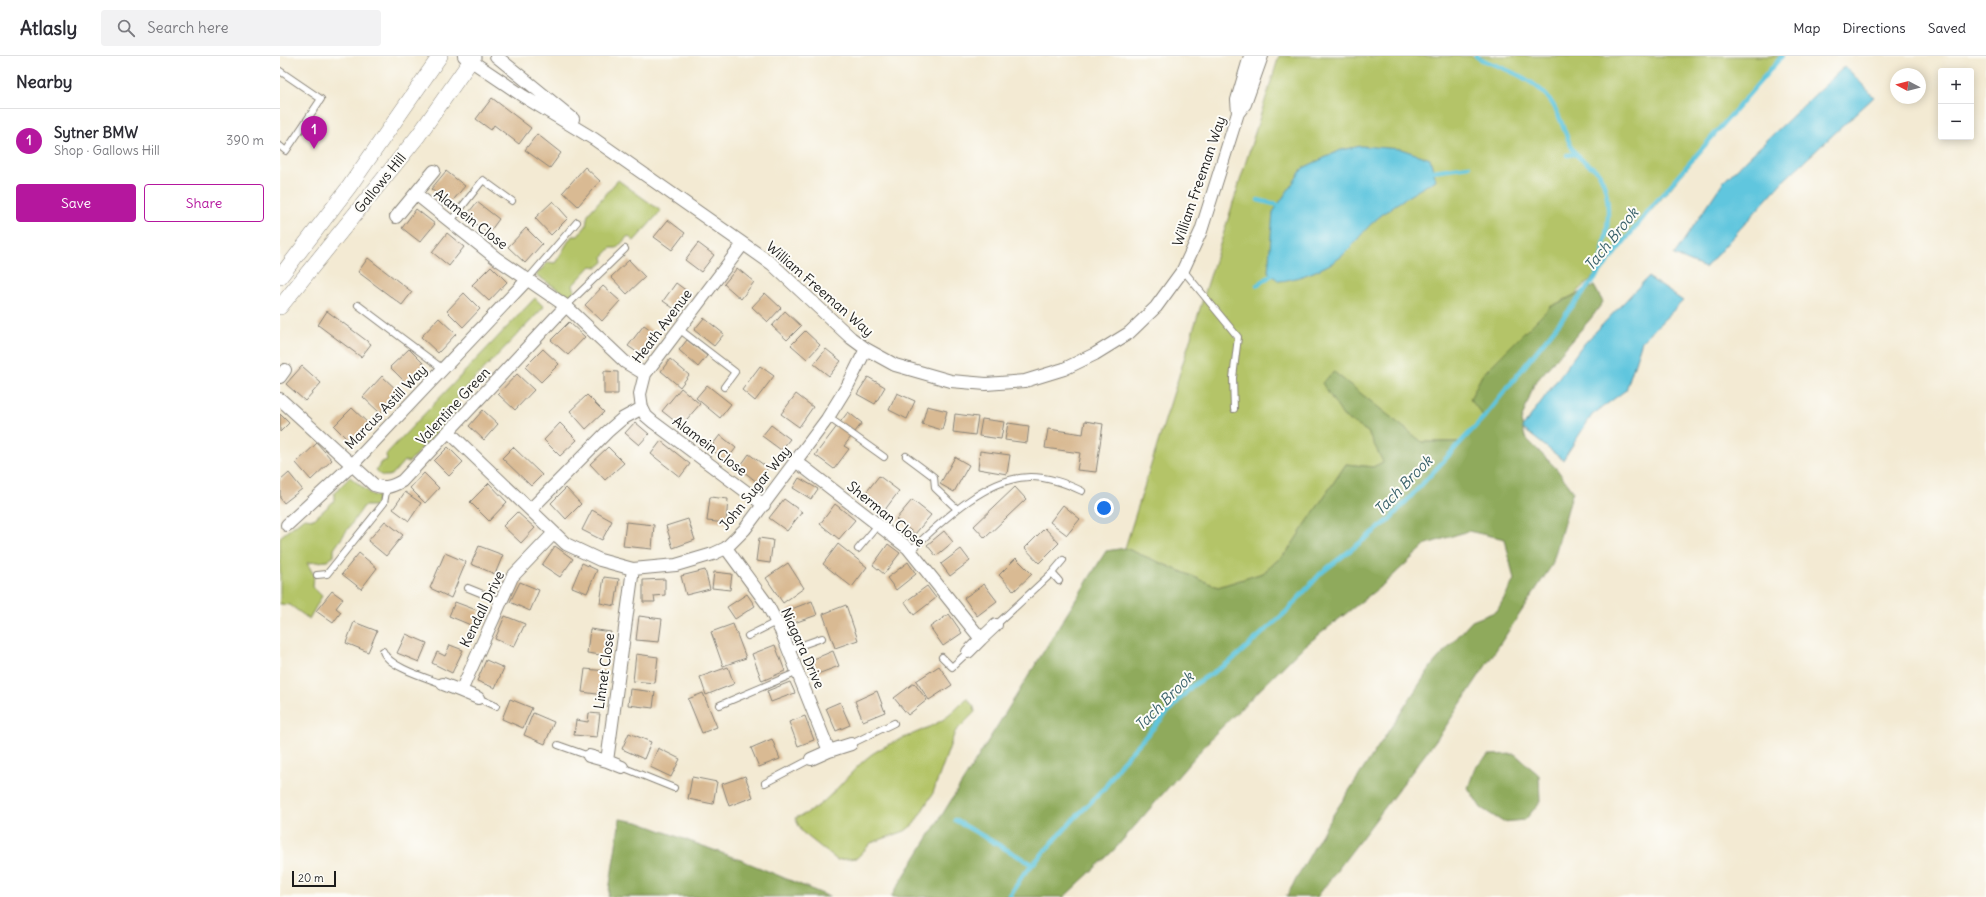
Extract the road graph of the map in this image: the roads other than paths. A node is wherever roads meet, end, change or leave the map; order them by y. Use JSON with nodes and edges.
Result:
{"nodes":[{"id":1,"x":440,"y":56,"type":"edge"},
{"id":2,"x":496,"y":56,"type":"edge"},
{"id":3,"x":1250,"y":56,"type":"edge"},
{"id":4,"x":1262,"y":56,"type":"edge"},
{"id":5,"x":470,"y":58,"type":"edge"},
{"id":6,"x":280,"y":71,"type":"edge"},
{"id":7,"x":1238,"y":113,"type":"junction"},
{"id":8,"x":594,"y":139,"type":"junction"},
{"id":9,"x":280,"y":146,"type":"edge"},
{"id":10,"x":434,"y":171,"type":"dead end"},
{"id":11,"x":416,"y":194,"type":"junction"},
{"id":12,"x":512,"y":201,"type":"dead end"},
{"id":13,"x":396,"y":217,"type":"dead end"},
{"id":14,"x":450,"y":222,"type":"junction"},
{"id":15,"x":577,"y":222,"type":"dead end"},
{"id":16,"x":743,"y":244,"type":"junction"},
{"id":17,"x":624,"y":249,"type":"dead end"},
{"id":18,"x":1183,"y":270,"type":"junction"},
{"id":19,"x":280,"y":277,"type":"edge"},
{"id":20,"x":527,"y":280,"type":"junction"},
{"id":21,"x":358,"y":305,"type":"dead end"},
{"id":22,"x":566,"y":306,"type":"junction"},
{"id":23,"x":280,"y":307,"type":"edge"},
{"id":24,"x":679,"y":328,"type":"junction"},
{"id":25,"x":866,"y":349,"type":"junction"},
{"id":26,"x":443,"y":369,"type":"junction"},
{"id":27,"x":645,"y":374,"type":"junction"},
{"id":28,"x":724,"y":387,"type":"dead end"},
{"id":29,"x":280,"y":399,"type":"edge"},
{"id":30,"x":642,"y":408,"type":"junction"},
{"id":31,"x":1234,"y":409,"type":"dead end"},
{"id":32,"x":828,"y":417,"type":"junction"},
{"id":33,"x":449,"y":432,"type":"junction"},
{"id":34,"x":906,"y":456,"type":"dead end"},
{"id":35,"x":884,"y":457,"type":"dead end"},
{"id":36,"x":797,"y":462,"type":"junction"},
{"id":37,"x":352,"y":465,"type":"junction"},
{"id":38,"x":387,"y":487,"type":"junction"},
{"id":39,"x":1082,"y":491,"type":"dead end"},
{"id":40,"x":764,"y":505,"type":"junction"},
{"id":41,"x":531,"y":509,"type":"junction"},
{"id":42,"x":957,"y":509,"type":"junction"},
{"id":43,"x":878,"y":525,"type":"junction"},
{"id":44,"x":284,"y":528,"type":"edge"},
{"id":45,"x":554,"y":533,"type":"junction"},
{"id":46,"x":726,"y":548,"type":"junction"},
{"id":47,"x":858,"y":549,"type":"dead end"},
{"id":48,"x":910,"y":551,"type":"junction"},
{"id":49,"x":1063,"y":560,"type":"dead end"},
{"id":50,"x":633,"y":569,"type":"junction"},
{"id":51,"x":1052,"y":573,"type":"junction"},
{"id":52,"x":317,"y":575,"type":"dead end"},
{"id":53,"x":1059,"y":581,"type":"dead end"},
{"id":54,"x":468,"y":588,"type":"dead end"},
{"id":55,"x":500,"y":601,"type":"junction"},
{"id":56,"x":776,"y":622,"type":"junction"},
{"id":57,"x":996,"y":625,"type":"joint"},
{"id":58,"x":748,"y":636,"type":"dead end"},
{"id":59,"x":822,"y":638,"type":"dead end"},
{"id":60,"x":981,"y":639,"type":"junction"},
{"id":61,"x":788,"y":650,"type":"junction"},
{"id":62,"x":383,"y":651,"type":"dead end"},
{"id":63,"x":968,"y":652,"type":"joint"},
{"id":64,"x":942,"y":657,"type":"dead end"},
{"id":65,"x":798,"y":672,"type":"junction"},
{"id":66,"x":443,"y":684,"type":"joint"},
{"id":67,"x":461,"y":691,"type":"junction"},
{"id":68,"x":478,"y":698,"type":"joint"},
{"id":69,"x":720,"y":705,"type":"dead end"},
{"id":70,"x":496,"y":706,"type":"dead end"},
{"id":71,"x":894,"y":723,"type":"dead end"},
{"id":72,"x":850,"y":744,"type":"joint"},
{"id":73,"x":558,"y":745,"type":"dead end"},
{"id":74,"x":829,"y":751,"type":"junction"},
{"id":75,"x":589,"y":756,"type":"joint"},
{"id":76,"x":811,"y":759,"type":"joint"},
{"id":77,"x":607,"y":761,"type":"junction"},
{"id":78,"x":622,"y":767,"type":"joint"},
{"id":79,"x":765,"y":783,"type":"dead end"},
{"id":80,"x":674,"y":788,"type":"dead end"}],
"edges":[{"from":1,"to":19,"type":"street","name":"Gallows Hill"},
{"from":2,"to":8,"type":"street"},
{"from":3,"to":7,"type":"street"},
{"from":4,"to":7,"type":"street"},
{"from":5,"to":8,"type":"street"},
{"from":5,"to":23,"type":"street","name":"Gallows Hill"},
{"from":6,"to":9,"type":"lane"},
{"from":7,"to":18,"type":"street","name":"William Freeman Way"},
{"from":8,"to":16,"type":"street","name":"William Freeman Way"},
{"from":10,"to":11,"type":"street"},
{"from":11,"to":13,"type":"street"},
{"from":11,"to":14,"type":"street","name":"Alamein Close"},
{"from":12,"to":14,"type":"lane"},
{"from":14,"to":20,"type":"street","name":"Alamein Close"},
{"from":15,"to":20,"type":"lane"},
{"from":16,"to":24,"type":"street","name":"Heath Avenue"},
{"from":16,"to":25,"type":"street","name":"William Freeman Way"},
{"from":17,"to":22,"type":"lane"},
{"from":18,"to":25,"type":"street","name":"William Freeman Way"},
{"from":18,"to":31,"type":"lane"},
{"from":20,"to":22,"type":"street","name":"Alamein Close"},
{"from":20,"to":26,"type":"street","name":"Marcus Astill Way"},
{"from":21,"to":26,"type":"lane"},
{"from":22,"to":27,"type":"street","name":"Alamein Close"},
{"from":22,"to":33,"type":"street","name":"Valentine Green"},
{"from":24,"to":27,"type":"street","name":"Heath Avenue"},
{"from":24,"to":28,"type":"lane"},
{"from":25,"to":32,"type":"street","name":"John Sugar Way"},
{"from":26,"to":37,"type":"street","name":"Marcus Astill Way"},
{"from":27,"to":30,"type":"street","name":"Heath Avenue"},
{"from":29,"to":37,"type":"street","name":"Marcus Astill Way"},
{"from":30,"to":40,"type":"street","name":"Alamein Close"},
{"from":30,"to":41,"type":"street"},
{"from":32,"to":35,"type":"lane"},
{"from":32,"to":36,"type":"street","name":"John Sugar Way"},
{"from":33,"to":38,"type":"street","name":"Valentine Green"},
{"from":33,"to":41,"type":"street","name":"John Sugar Way"},
{"from":34,"to":42,"type":"lane"},
{"from":36,"to":40,"type":"street","name":"John Sugar Way"},
{"from":36,"to":43,"type":"street","name":"Sherman Close"},
{"from":37,"to":38,"type":"street"},
{"from":37,"to":44,"type":"street","name":"Marcus Astill Way"},
{"from":38,"to":52,"type":"lane"},
{"from":39,"to":42,"type":"lane"},
{"from":40,"to":46,"type":"street","name":"John Sugar Way"},
{"from":41,"to":45,"type":"street","name":"John Sugar Way"},
{"from":42,"to":48,"type":"lane"},
{"from":43,"to":47,"type":"lane"},
{"from":43,"to":48,"type":"street","name":"Sherman Close"},
{"from":45,"to":50,"type":"street","name":"John Sugar Way"},
{"from":45,"to":55,"type":"street","name":"Kendall Drive"},
{"from":46,"to":50,"type":"street","name":"John Sugar Way"},
{"from":46,"to":56,"type":"street","name":"Niagara Drive"},
{"from":48,"to":60,"type":"street","name":"Sherman Close"},
{"from":49,"to":51,"type":"lane"},
{"from":50,"to":77,"type":"street","name":"Linnet Close"},
{"from":51,"to":53,"type":"lane"},
{"from":51,"to":57,"type":"lane"},
{"from":54,"to":55,"type":"lane"},
{"from":55,"to":67,"type":"street","name":"Kendall Drive"},
{"from":56,"to":58,"type":"lane"},
{"from":56,"to":61,"type":"street","name":"Niagara Drive"},
{"from":57,"to":60,"type":"street"},
{"from":59,"to":61,"type":"lane"},
{"from":60,"to":63,"type":"street"},
{"from":61,"to":65,"type":"street","name":"Niagara Drive"},
{"from":62,"to":66,"type":"lane"},
{"from":63,"to":64,"type":"lane"},
{"from":65,"to":69,"type":"lane"},
{"from":65,"to":74,"type":"street","name":"Niagara Drive"},
{"from":66,"to":67,"type":"street"},
{"from":67,"to":68,"type":"street"},
{"from":68,"to":70,"type":"lane"},
{"from":71,"to":72,"type":"lane"},
{"from":72,"to":74,"type":"street"},
{"from":73,"to":75,"type":"lane"},
{"from":74,"to":76,"type":"street"},
{"from":75,"to":77,"type":"street"},
{"from":76,"to":79,"type":"lane"},
{"from":77,"to":78,"type":"street"},
{"from":78,"to":80,"type":"lane"}]}
